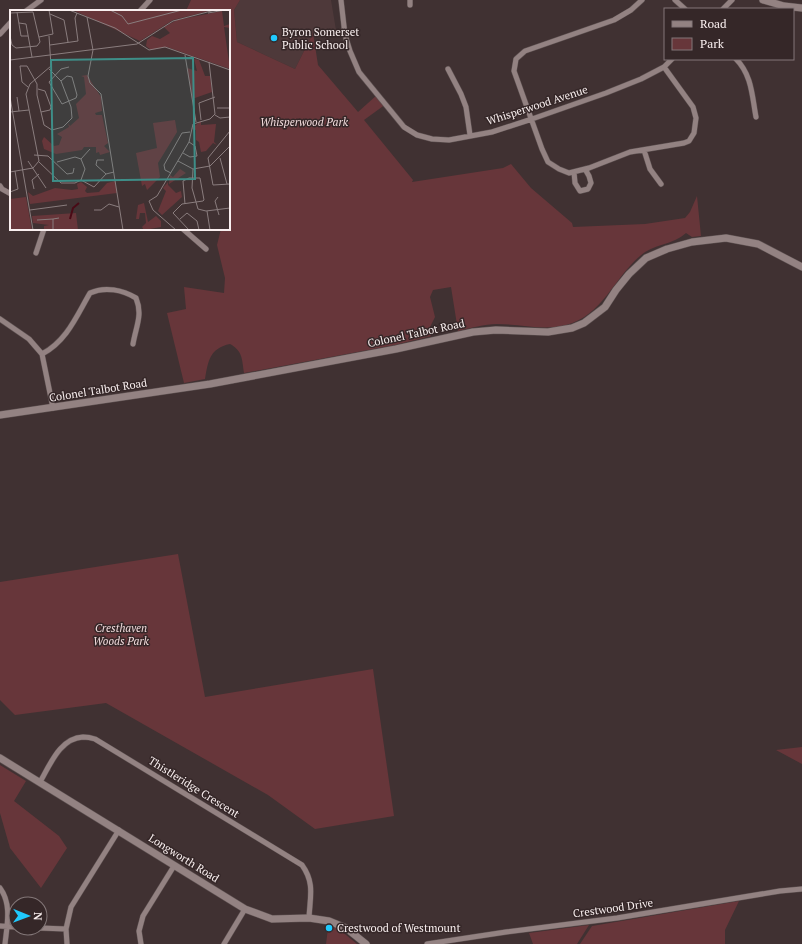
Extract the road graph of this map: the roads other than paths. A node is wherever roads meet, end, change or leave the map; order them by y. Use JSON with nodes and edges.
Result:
{"nodes":[{"id":1,"x":41,"y":0,"type":"edge"},
{"id":2,"x":150,"y":0,"type":"edge"},
{"id":3,"x":341,"y":0,"type":"edge"},
{"id":4,"x":642,"y":0,"type":"edge"},
{"id":5,"x":675,"y":0,"type":"edge"},
{"id":6,"x":732,"y":0,"type":"edge"},
{"id":7,"x":763,"y":0,"type":"edge"},
{"id":8,"x":684,"y":8,"type":"edge"},
{"id":9,"x":724,"y":8,"type":"edge"},
{"id":10,"x":802,"y":8,"type":"edge"},
{"id":11,"x":27,"y":10,"type":"edge"},
{"id":12,"x":141,"y":10,"type":"edge"},
{"id":13,"x":10,"y":23,"type":"edge"},
{"id":14,"x":0,"y":34,"type":"edge"},
{"id":15,"x":671,"y":60,"type":"edge"},
{"id":16,"x":737,"y":60,"type":"edge"},
{"id":17,"x":664,"y":67,"type":"junction"},
{"id":18,"x":448,"y":69,"type":"dead end"},
{"id":19,"x":756,"y":117,"type":"dead end"},
{"id":20,"x":532,"y":119,"type":"junction"},
{"id":21,"x":470,"y":135,"type":"junction"},
{"id":22,"x":644,"y":150,"type":"junction"},
{"id":23,"x":585,"y":169,"type":"junction"},
{"id":24,"x":574,"y":172,"type":"junction"},
{"id":25,"x":661,"y":184,"type":"dead end"},
{"id":26,"x":1,"y":189,"type":"edge"},
{"id":27,"x":10,"y":194,"type":"edge"},
{"id":28,"x":44,"y":230,"type":"edge"},
{"id":29,"x":184,"y":230,"type":"edge"},
{"id":30,"x":206,"y":249,"type":"dead end"},
{"id":31,"x":36,"y":253,"type":"dead end"},
{"id":32,"x":802,"y":267,"type":"edge"},
{"id":33,"x":0,"y":320,"type":"edge"},
{"id":34,"x":133,"y":344,"type":"dead end"},
{"id":35,"x":42,"y":354,"type":"junction"},
{"id":36,"x":53,"y":408,"type":"junction"},
{"id":37,"x":0,"y":415,"type":"edge"},
{"id":38,"x":0,"y":758,"type":"edge"},
{"id":39,"x":40,"y":782,"type":"junction"},
{"id":40,"x":119,"y":830,"type":"junction"},
{"id":41,"x":174,"y":866,"type":"junction"},
{"id":42,"x":0,"y":888,"type":"edge"},
{"id":43,"x":802,"y":889,"type":"edge"},
{"id":44,"x":245,"y":909,"type":"junction"},
{"id":45,"x":309,"y":918,"type":"junction"},
{"id":46,"x":0,"y":926,"type":"edge"},
{"id":47,"x":7,"y":927,"type":"junction"},
{"id":48,"x":48,"y":928,"type":"edge"},
{"id":49,"x":66,"y":929,"type":"junction"},
{"id":50,"x":5,"y":944,"type":"edge"},
{"id":51,"x":67,"y":944,"type":"edge"},
{"id":52,"x":141,"y":944,"type":"edge"},
{"id":53,"x":224,"y":944,"type":"edge"},
{"id":54,"x":366,"y":944,"type":"edge"},
{"id":55,"x":427,"y":944,"type":"edge"}],
"edges":[{"from":1,"to":11,"type":"street"},
{"from":2,"to":12,"type":"street"},
{"from":3,"to":21,"type":"street","name":"Whisperwood Avenue"},
{"from":4,"to":20,"type":"street"},
{"from":5,"to":8,"type":"street"},
{"from":6,"to":9,"type":"street"},
{"from":7,"to":10,"type":"main road"},
{"from":13,"to":14,"type":"street"},
{"from":15,"to":17,"type":"street","name":"Whisperwood Avenue"},
{"from":16,"to":19,"type":"street"},
{"from":17,"to":20,"type":"street","name":"Whisperwood Avenue"},
{"from":17,"to":22,"type":"street"},
{"from":18,"to":21,"type":"street"},
{"from":20,"to":21,"type":"street","name":"Whisperwood Avenue"},
{"from":20,"to":24,"type":"street"},
{"from":22,"to":23,"type":"street"},
{"from":22,"to":25,"type":"street"},
{"from":23,"to":24,"type":"street"},
{"from":23,"to":24,"type":"street"},
{"from":26,"to":27,"type":"street"},
{"from":28,"to":31,"type":"street"},
{"from":29,"to":30,"type":"street"},
{"from":32,"to":36,"type":"main road","name":"Colonel Talbot Road"},
{"from":33,"to":35,"type":"street"},
{"from":34,"to":35,"type":"street"},
{"from":35,"to":36,"type":"street"},
{"from":36,"to":37,"type":"main road","name":"Colonel Talbot Road"},
{"from":38,"to":39,"type":"main road","name":"Longworth Road"},
{"from":39,"to":40,"type":"main road","name":"Longworth Road"},
{"from":39,"to":45,"type":"street","name":"Thistleridge Crescent"},
{"from":40,"to":41,"type":"main road","name":"Longworth Road"},
{"from":40,"to":49,"type":"street"},
{"from":41,"to":44,"type":"main road","name":"Longworth Road"},
{"from":41,"to":52,"type":"street"},
{"from":42,"to":47,"type":"street"},
{"from":43,"to":55,"type":"street","name":"Crestwood Drive"},
{"from":44,"to":45,"type":"main road","name":"Longworth Road"},
{"from":44,"to":53,"type":"street"},
{"from":45,"to":54,"type":"main road","name":"Longworth Road"},
{"from":46,"to":47,"type":"street"},
{"from":47,"to":50,"type":"street"},
{"from":48,"to":49,"type":"street"},
{"from":49,"to":51,"type":"street"}]}
